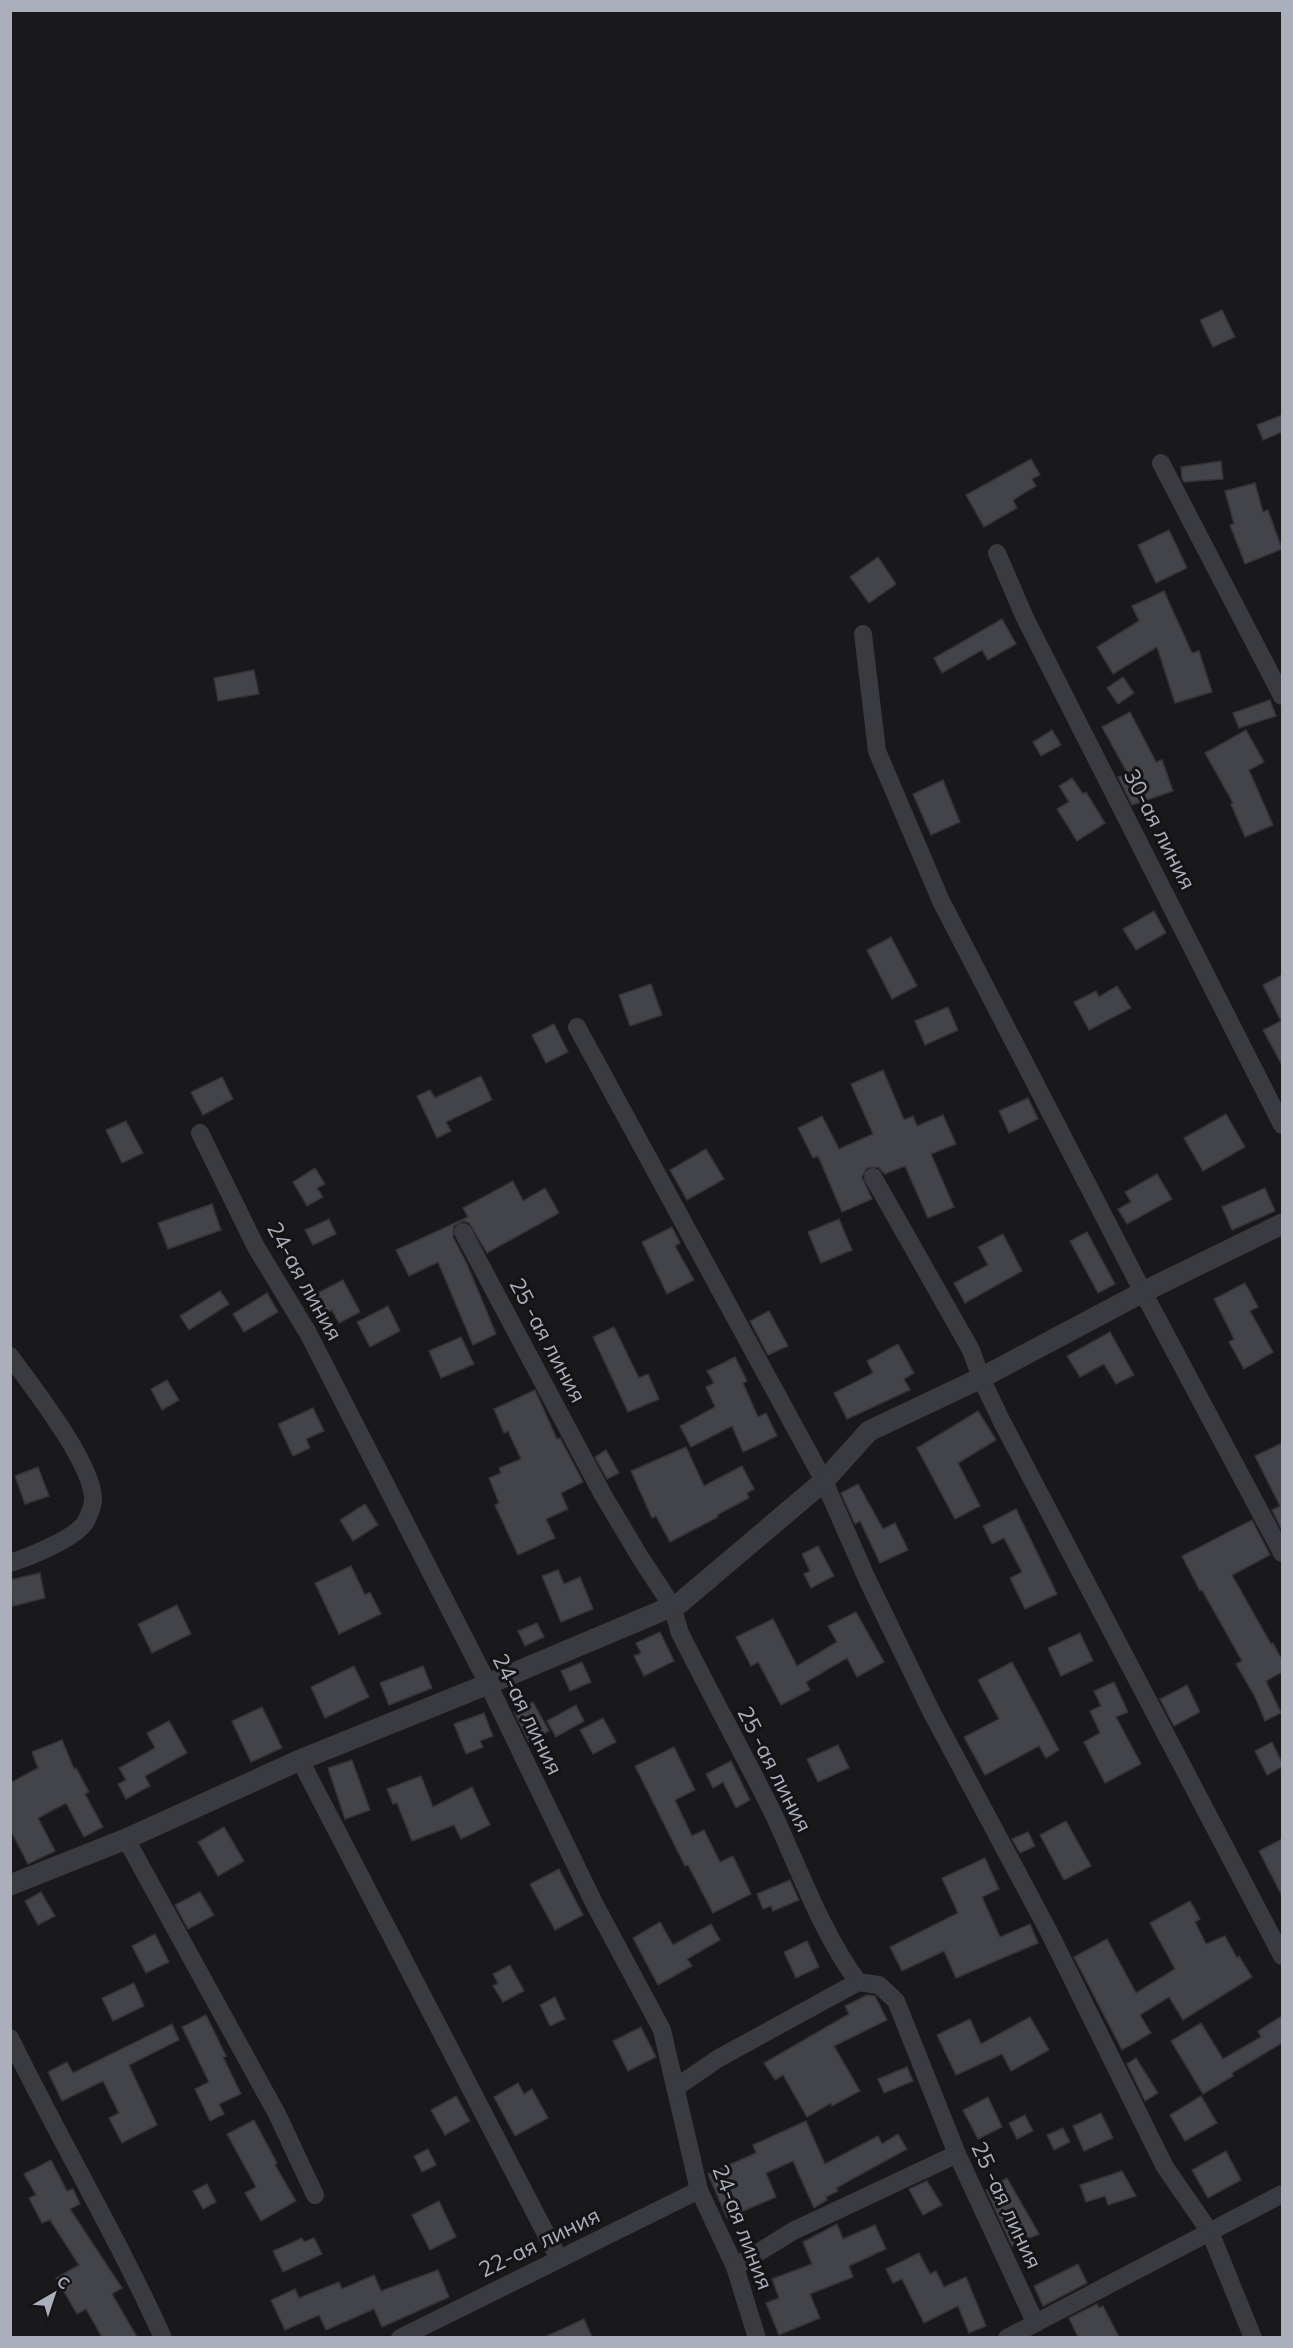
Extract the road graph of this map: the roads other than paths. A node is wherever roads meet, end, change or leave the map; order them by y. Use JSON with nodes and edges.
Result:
{"nodes":[{"id":1,"x":1161,"y":463,"type":"dead end"},
{"id":2,"x":997,"y":553,"type":"dead end"},
{"id":3,"x":863,"y":634,"type":"dead end"},
{"id":4,"x":1282,"y":696,"type":"edge"},
{"id":5,"x":577,"y":1027,"type":"dead end"},
{"id":6,"x":1282,"y":1125,"type":"edge"},
{"id":7,"x":200,"y":1133,"type":"dead end"},
{"id":8,"x":873,"y":1177,"type":"dead end"},
{"id":9,"x":1282,"y":1224,"type":"edge"},
{"id":10,"x":463,"y":1232,"type":"dead end"},
{"id":11,"x":1143,"y":1292,"type":"junction"},
{"id":12,"x":10,"y":1356,"type":"edge"},
{"id":13,"x":981,"y":1378,"type":"junction"},
{"id":14,"x":824,"y":1481,"type":"junction"},
{"id":15,"x":1282,"y":1553,"type":"edge"},
{"id":16,"x":10,"y":1563,"type":"edge"},
{"id":17,"x":672,"y":1606,"type":"junction"},
{"id":18,"x":488,"y":1684,"type":"junction"},
{"id":19,"x":300,"y":1760,"type":"junction"},
{"id":20,"x":126,"y":1839,"type":"junction"},
{"id":21,"x":10,"y":1885,"type":"edge"},
{"id":22,"x":1282,"y":1956,"type":"edge"},
{"id":23,"x":858,"y":1982,"type":"junction"},
{"id":24,"x":10,"y":2038,"type":"edge"},
{"id":25,"x":675,"y":2088,"type":"junction"},
{"id":26,"x":957,"y":2154,"type":"junction"},
{"id":27,"x":699,"y":2190,"type":"junction"},
{"id":28,"x":1282,"y":2194,"type":"edge"},
{"id":29,"x":315,"y":2195,"type":"dead end"},
{"id":30,"x":1210,"y":2232,"type":"junction"},
{"id":31,"x":559,"y":2259,"type":"junction"},
{"id":32,"x":735,"y":2267,"type":"junction"},
{"id":33,"x":1035,"y":2322,"type":"junction"},
{"id":34,"x":163,"y":2337,"type":"edge"},
{"id":35,"x":400,"y":2337,"type":"edge"},
{"id":36,"x":757,"y":2337,"type":"edge"},
{"id":37,"x":1007,"y":2337,"type":"edge"},
{"id":38,"x":1253,"y":2337,"type":"edge"}],
"edges":[{"from":1,"to":4,"type":"street"},
{"from":2,"to":6,"type":"street","name":"30-ая линия"},
{"from":3,"to":11,"type":"street"},
{"from":5,"to":14,"type":"street"},
{"from":7,"to":18,"type":"street","name":"24-ая линия"},
{"from":8,"to":13,"type":"street"},
{"from":9,"to":11,"type":"street"},
{"from":10,"to":17,"type":"street","name":"25 -ая линия"},
{"from":11,"to":13,"type":"street"},
{"from":11,"to":15,"type":"street"},
{"from":12,"to":16,"type":"street"},
{"from":13,"to":14,"type":"street"},
{"from":13,"to":22,"type":"street"},
{"from":14,"to":17,"type":"street"},
{"from":14,"to":30,"type":"street"},
{"from":17,"to":18,"type":"street"},
{"from":17,"to":23,"type":"street","name":"25 -ая линия"},
{"from":18,"to":19,"type":"street"},
{"from":18,"to":25,"type":"street","name":"24-ая линия"},
{"from":19,"to":20,"type":"street"},
{"from":19,"to":31,"type":"street"},
{"from":20,"to":21,"type":"street"},
{"from":20,"to":29,"type":"street"},
{"from":23,"to":25,"type":"street"},
{"from":23,"to":26,"type":"street","name":"25 -ая линия"},
{"from":24,"to":34,"type":"street"},
{"from":25,"to":27,"type":"street","name":"24-ая линия"},
{"from":26,"to":32,"type":"street"},
{"from":26,"to":33,"type":"street","name":"25 -ая линия"},
{"from":27,"to":31,"type":"street","name":"22-ая линия"},
{"from":27,"to":32,"type":"street","name":"24-ая линия"},
{"from":28,"to":30,"type":"street"},
{"from":30,"to":33,"type":"street"},
{"from":30,"to":38,"type":"street"},
{"from":31,"to":35,"type":"street","name":"22-ая линия"},
{"from":32,"to":36,"type":"street","name":"24-ая линия"},
{"from":33,"to":37,"type":"street"}]}
